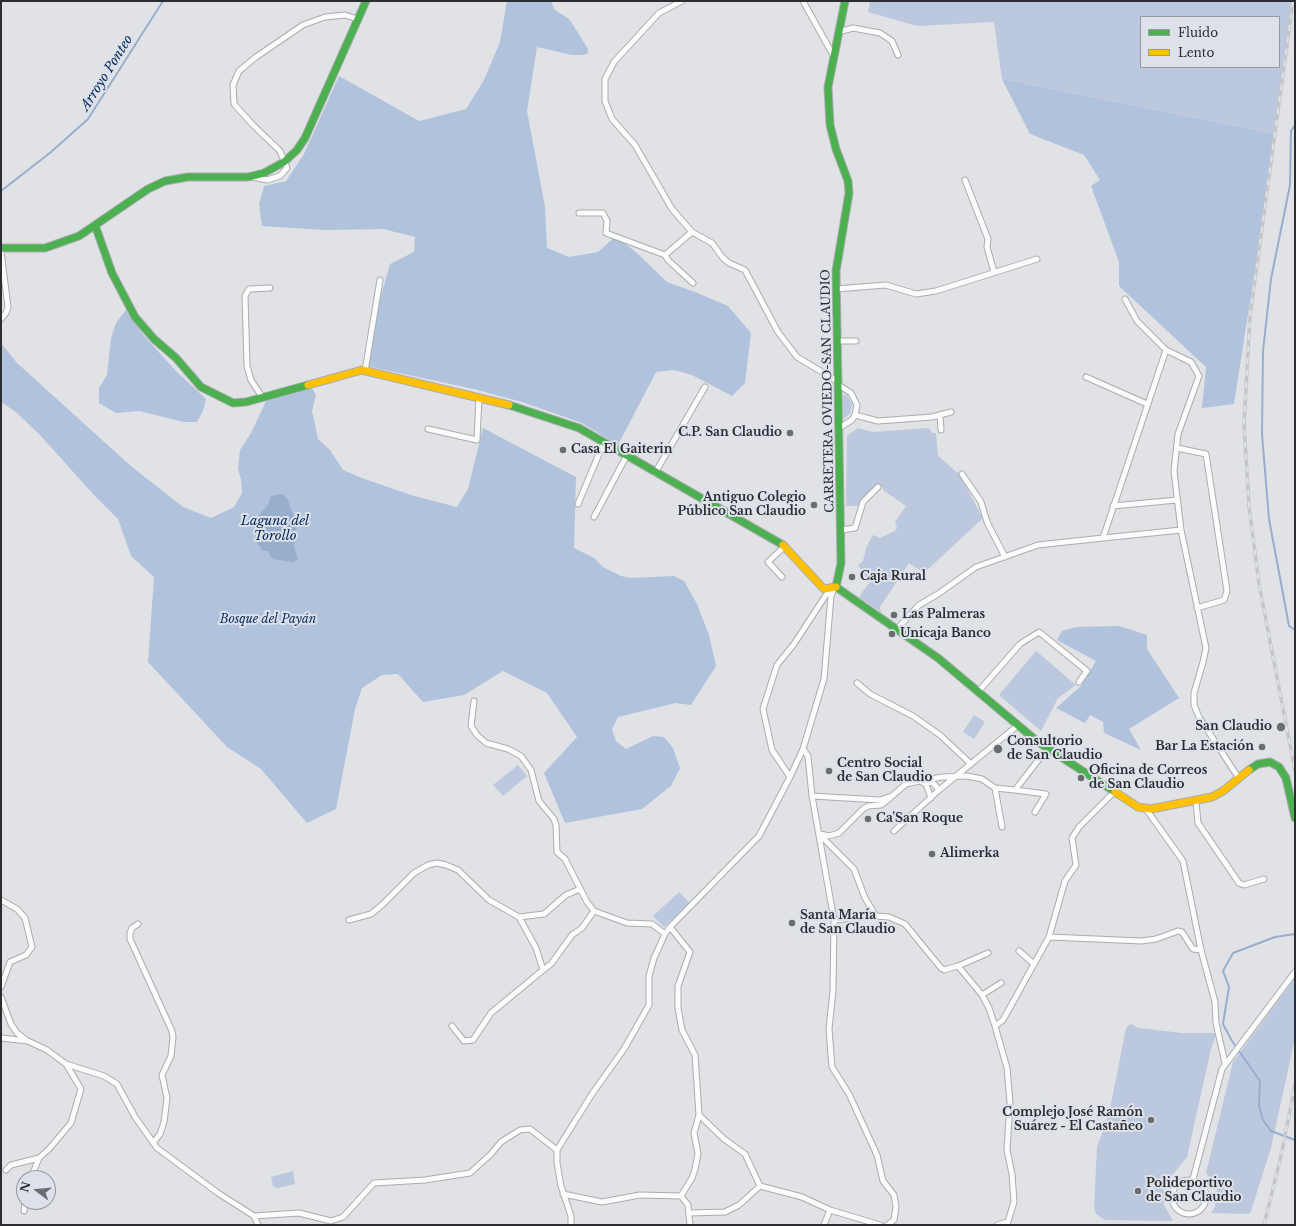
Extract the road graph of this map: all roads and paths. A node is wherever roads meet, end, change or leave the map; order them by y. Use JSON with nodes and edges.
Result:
{"nodes":[{"id":1,"x":366,"y":1,"type":"edge"},
{"id":2,"x":682,"y":1,"type":"edge"},
{"id":3,"x":803,"y":1,"type":"edge"},
{"id":4,"x":845,"y":1,"type":"edge"},
{"id":5,"x":357,"y":19,"type":"junction"},
{"id":6,"x":838,"y":32,"type":"junction"},
{"id":7,"x":833,"y":55,"type":"junction"},
{"id":8,"x":898,"y":55,"type":"dead end"},
{"id":9,"x":284,"y":162,"type":"junction"},
{"id":10,"x":965,"y":180,"type":"dead end"},
{"id":11,"x":579,"y":213,"type":"dead end"},
{"id":12,"x":95,"y":225,"type":"junction"},
{"id":13,"x":692,"y":232,"type":"junction"},
{"id":14,"x":1,"y":248,"type":"edge"},
{"id":15,"x":1,"y":252,"type":"edge"},
{"id":16,"x":666,"y":254,"type":"junction"},
{"id":17,"x":1037,"y":259,"type":"dead end"},
{"id":18,"x":994,"y":272,"type":"junction"},
{"id":19,"x":380,"y":280,"type":"dead end"},
{"id":20,"x":693,"y":283,"type":"dead end"},
{"id":21,"x":270,"y":288,"type":"dead end"},
{"id":22,"x":836,"y":289,"type":"junction"},
{"id":23,"x":1125,"y":299,"type":"dead end"},
{"id":24,"x":1,"y":319,"type":"edge"},
{"id":25,"x":837,"y":341,"type":"junction"},
{"id":26,"x":856,"y":341,"type":"dead end"},
{"id":27,"x":1166,"y":350,"type":"junction"},
{"id":28,"x":365,"y":371,"type":"junction"},
{"id":29,"x":1086,"y":376,"type":"dead end"},
{"id":30,"x":837,"y":383,"type":"junction"},
{"id":31,"x":705,"y":387,"type":"dead end"},
{"id":32,"x":262,"y":397,"type":"junction"},
{"id":33,"x":479,"y":397,"type":"junction"},
{"id":34,"x":1147,"y":404,"type":"junction"},
{"id":35,"x":951,"y":412,"type":"dead end"},
{"id":36,"x":855,"y":415,"type":"junction"},
{"id":37,"x":940,"y":416,"type":"junction"},
{"id":38,"x":839,"y":428,"type":"junction"},
{"id":39,"x":428,"y":429,"type":"dead end"},
{"id":40,"x":941,"y":430,"type":"dead end"},
{"id":41,"x":604,"y":442,"type":"junction"},
{"id":42,"x":1176,"y":448,"type":"junction"},
{"id":43,"x":627,"y":455,"type":"junction"},
{"id":44,"x":655,"y":473,"type":"junction"},
{"id":45,"x":962,"y":474,"type":"dead end"},
{"id":46,"x":878,"y":487,"type":"dead end"},
{"id":47,"x":1177,"y":500,"type":"junction"},
{"id":48,"x":578,"y":504,"type":"dead end"},
{"id":49,"x":1114,"y":506,"type":"junction"},
{"id":50,"x":594,"y":517,"type":"dead end"},
{"id":51,"x":841,"y":530,"type":"junction"},
{"id":52,"x":1181,"y":530,"type":"junction"},
{"id":53,"x":1103,"y":538,"type":"junction"},
{"id":54,"x":785,"y":546,"type":"junction"},
{"id":55,"x":1005,"y":557,"type":"junction"},
{"id":56,"x":782,"y":577,"type":"dead end"},
{"id":57,"x":835,"y":587,"type":"junction"},
{"id":58,"x":1197,"y":608,"type":"junction"},
{"id":59,"x":898,"y":628,"type":"junction"},
{"id":60,"x":1079,"y":682,"type":"dead end"},
{"id":61,"x":857,"y":683,"type":"dead end"},
{"id":62,"x":978,"y":692,"type":"junction"},
{"id":63,"x":474,"y":701,"type":"dead end"},
{"id":64,"x":1017,"y":726,"type":"junction"},
{"id":65,"x":1047,"y":749,"type":"junction"},
{"id":66,"x":803,"y":750,"type":"junction"},
{"id":67,"x":971,"y":764,"type":"junction"},
{"id":68,"x":790,"y":777,"type":"junction"},
{"id":69,"x":1238,"y":777,"type":"junction"},
{"id":70,"x":936,"y":778,"type":"junction"},
{"id":71,"x":956,"y":778,"type":"junction"},
{"id":72,"x":920,"y":781,"type":"junction"},
{"id":73,"x":995,"y":788,"type":"junction"},
{"id":74,"x":939,"y":790,"type":"junction"},
{"id":75,"x":1015,"y":790,"type":"junction"},
{"id":76,"x":1114,"y":792,"type":"junction"},
{"id":77,"x":812,"y":796,"type":"junction"},
{"id":78,"x":892,"y":796,"type":"junction"},
{"id":79,"x":931,"y":798,"type":"junction"},
{"id":80,"x":1196,"y":801,"type":"junction"},
{"id":81,"x":1146,"y":809,"type":"junction"},
{"id":82,"x":1035,"y":812,"type":"dead end"},
{"id":83,"x":1295,"y":818,"type":"edge"},
{"id":84,"x":1002,"y":827,"type":"dead end"},
{"id":85,"x":894,"y":831,"type":"dead end"},
{"id":86,"x":819,"y":834,"type":"junction"},
{"id":87,"x":1264,"y":880,"type":"dead end"},
{"id":88,"x":580,"y":889,"type":"junction"},
{"id":89,"x":1,"y":900,"type":"edge"},
{"id":90,"x":594,"y":912,"type":"junction"},
{"id":91,"x":876,"y":916,"type":"junction"},
{"id":92,"x":519,"y":917,"type":"junction"},
{"id":93,"x":349,"y":920,"type":"dead end"},
{"id":94,"x":834,"y":920,"type":"junction"},
{"id":95,"x":138,"y":924,"type":"dead end"},
{"id":96,"x":670,"y":927,"type":"junction"},
{"id":97,"x":665,"y":934,"type":"junction"},
{"id":98,"x":1049,"y":937,"type":"junction"},
{"id":99,"x":1201,"y":950,"type":"junction"},
{"id":100,"x":1019,"y":951,"type":"dead end"},
{"id":101,"x":988,"y":952,"type":"dead end"},
{"id":102,"x":1034,"y":964,"type":"junction"},
{"id":103,"x":958,"y":966,"type":"junction"},
{"id":104,"x":543,"y":970,"type":"junction"},
{"id":105,"x":1295,"y":972,"type":"edge"},
{"id":106,"x":1001,"y":983,"type":"dead end"},
{"id":107,"x":1,"y":987,"type":"edge"},
{"id":108,"x":982,"y":995,"type":"junction"},
{"id":109,"x":1,"y":997,"type":"edge"},
{"id":110,"x":452,"y":1026,"type":"dead end"},
{"id":111,"x":995,"y":1026,"type":"junction"},
{"id":112,"x":1,"y":1038,"type":"edge"},
{"id":113,"x":28,"y":1041,"type":"junction"},
{"id":114,"x":66,"y":1064,"type":"junction"},
{"id":115,"x":1225,"y":1064,"type":"junction"},
{"id":116,"x":699,"y":1115,"type":"junction"},
{"id":117,"x":154,"y":1144,"type":"junction"},
{"id":118,"x":557,"y":1150,"type":"junction"},
{"id":119,"x":39,"y":1158,"type":"junction"},
{"id":120,"x":6,"y":1170,"type":"dead end"},
{"id":121,"x":34,"y":1170,"type":"edge"},
{"id":122,"x":1193,"y":1179,"type":"junction"},
{"id":123,"x":760,"y":1186,"type":"junction"},
{"id":124,"x":563,"y":1194,"type":"junction"},
{"id":125,"x":681,"y":1196,"type":"junction"},
{"id":126,"x":830,"y":1210,"type":"junction"},
{"id":127,"x":689,"y":1213,"type":"junction"},
{"id":128,"x":254,"y":1216,"type":"junction"},
{"id":129,"x":1007,"y":1223,"type":"edge"},
{"id":130,"x":258,"y":1225,"type":"edge"},
{"id":131,"x":571,"y":1225,"type":"edge"},
{"id":132,"x":690,"y":1225,"type":"edge"},
{"id":133,"x":824,"y":1225,"type":"edge"},
{"id":134,"x":880,"y":1225,"type":"edge"},
{"id":135,"x":887,"y":1225,"type":"edge"},
{"id":136,"x":997,"y":1225,"type":"edge"}],
"edges":[{"from":1,"to":5,"type":"street"},
{"from":2,"to":13,"type":"street"},
{"from":3,"to":7,"type":"street"},
{"from":4,"to":6,"type":"street","name":"CARRETERA OVIEDO-SAN CLAUDIO"},
{"from":5,"to":9,"type":"street"},
{"from":5,"to":9,"type":"street"},
{"from":6,"to":7,"type":"street","name":"CARRETERA OVIEDO-SAN CLAUDIO"},
{"from":6,"to":8,"type":"street"},
{"from":7,"to":22,"type":"street","name":"CARRETERA OVIEDO-SAN CLAUDIO"},
{"from":9,"to":12,"type":"street"},
{"from":10,"to":18,"type":"street"},
{"from":11,"to":16,"type":"street"},
{"from":12,"to":14,"type":"street"},
{"from":12,"to":32,"type":"street"},
{"from":13,"to":16,"type":"street"},
{"from":13,"to":30,"type":"street"},
{"from":15,"to":24,"type":"street"},
{"from":16,"to":20,"type":"street"},
{"from":17,"to":18,"type":"street"},
{"from":18,"to":22,"type":"street"},
{"from":19,"to":28,"type":"street"},
{"from":21,"to":32,"type":"street"},
{"from":22,"to":25,"type":"street","name":"CARRETERA OVIEDO-SAN CLAUDIO"},
{"from":23,"to":27,"type":"street"},
{"from":25,"to":26,"type":"street"},
{"from":25,"to":30,"type":"street","name":"CARRETERA OVIEDO-SAN CLAUDIO"},
{"from":27,"to":34,"type":"street"},
{"from":27,"to":42,"type":"street"},
{"from":28,"to":32,"type":"street"},
{"from":28,"to":33,"type":"street"},
{"from":29,"to":34,"type":"street"},
{"from":30,"to":36,"type":"street"},
{"from":30,"to":38,"type":"street","name":"CARRETERA OVIEDO-SAN CLAUDIO"},
{"from":31,"to":44,"type":"street"},
{"from":33,"to":39,"type":"street"},
{"from":33,"to":41,"type":"street"},
{"from":34,"to":49,"type":"street"},
{"from":35,"to":37,"type":"street"},
{"from":36,"to":37,"type":"street"},
{"from":36,"to":38,"type":"street"},
{"from":37,"to":40,"type":"street"},
{"from":38,"to":51,"type":"street","name":"CARRETERA OVIEDO-SAN CLAUDIO"},
{"from":41,"to":43,"type":"street"},
{"from":41,"to":48,"type":"street"},
{"from":42,"to":47,"type":"street"},
{"from":42,"to":58,"type":"street"},
{"from":43,"to":44,"type":"street"},
{"from":43,"to":50,"type":"street"},
{"from":44,"to":54,"type":"street"},
{"from":45,"to":55,"type":"street"},
{"from":46,"to":51,"type":"street"},
{"from":47,"to":49,"type":"street"},
{"from":47,"to":52,"type":"street"},
{"from":49,"to":53,"type":"street"},
{"from":51,"to":57,"type":"street","name":"CARRETERA OVIEDO-SAN CLAUDIO"},
{"from":52,"to":53,"type":"street"},
{"from":52,"to":58,"type":"street"},
{"from":53,"to":55,"type":"street"},
{"from":54,"to":56,"type":"street"},
{"from":54,"to":57,"type":"street"},
{"from":55,"to":59,"type":"street"},
{"from":57,"to":59,"type":"street"},
{"from":57,"to":66,"type":"street"},
{"from":57,"to":68,"type":"street"},
{"from":58,"to":69,"type":"street"},
{"from":59,"to":62,"type":"street"},
{"from":60,"to":62,"type":"street"},
{"from":61,"to":67,"type":"street"},
{"from":62,"to":64,"type":"street"},
{"from":63,"to":88,"type":"street"},
{"from":64,"to":65,"type":"street"},
{"from":64,"to":67,"type":"street"},
{"from":65,"to":75,"type":"street"},
{"from":65,"to":76,"type":"street"},
{"from":66,"to":68,"type":"street"},
{"from":66,"to":77,"type":"street"},
{"from":67,"to":71,"type":"street"},
{"from":68,"to":96,"type":"street"},
{"from":69,"to":80,"type":"street"},
{"from":69,"to":83,"type":"street"},
{"from":70,"to":71,"type":"street"},
{"from":70,"to":72,"type":"street"},
{"from":70,"to":74,"type":"street"},
{"from":71,"to":73,"type":"street"},
{"from":71,"to":74,"type":"street"},
{"from":72,"to":74,"type":"street"},
{"from":72,"to":78,"type":"street"},
{"from":72,"to":79,"type":"street"},
{"from":73,"to":75,"type":"street"},
{"from":73,"to":84,"type":"street"},
{"from":74,"to":79,"type":"street"},
{"from":75,"to":82,"type":"street"},
{"from":76,"to":81,"type":"street"},
{"from":76,"to":98,"type":"street"},
{"from":77,"to":78,"type":"street"},
{"from":77,"to":86,"type":"street"},
{"from":78,"to":86,"type":"street"},
{"from":79,"to":85,"type":"street"},
{"from":80,"to":81,"type":"street"},
{"from":80,"to":87,"type":"street"},
{"from":81,"to":99,"type":"street"},
{"from":86,"to":91,"type":"street"},
{"from":86,"to":94,"type":"street"},
{"from":88,"to":90,"type":"street"},
{"from":88,"to":92,"type":"street"},
{"from":89,"to":107,"type":"street"},
{"from":90,"to":97,"type":"street"},
{"from":90,"to":104,"type":"street"},
{"from":91,"to":94,"type":"street"},
{"from":91,"to":103,"type":"street"},
{"from":92,"to":93,"type":"street"},
{"from":92,"to":104,"type":"street"},
{"from":94,"to":135,"type":"street"},
{"from":95,"to":117,"type":"street"},
{"from":96,"to":97,"type":"street"},
{"from":96,"to":116,"type":"street"},
{"from":97,"to":118,"type":"street"},
{"from":98,"to":99,"type":"street"},
{"from":98,"to":102,"type":"street"},
{"from":99,"to":115,"type":"street"},
{"from":100,"to":102,"type":"street"},
{"from":101,"to":103,"type":"street"},
{"from":102,"to":111,"type":"street"},
{"from":103,"to":108,"type":"street"},
{"from":104,"to":110,"type":"street"},
{"from":105,"to":115,"type":"street"},
{"from":106,"to":108,"type":"street"},
{"from":108,"to":111,"type":"street"},
{"from":109,"to":113,"type":"street"},
{"from":111,"to":129,"type":"street"},
{"from":112,"to":113,"type":"street"},
{"from":113,"to":114,"type":"street"},
{"from":114,"to":117,"type":"street"},
{"from":114,"to":119,"type":"street"},
{"from":115,"to":122,"type":"street"},
{"from":116,"to":123,"type":"street"},
{"from":116,"to":125,"type":"street"},
{"from":117,"to":128,"type":"street"},
{"from":118,"to":124,"type":"street"},
{"from":118,"to":128,"type":"street"},
{"from":119,"to":120,"type":"street"},
{"from":119,"to":121,"type":"street"},
{"from":122,"to":122,"type":"street"},
{"from":123,"to":126,"type":"street"},
{"from":123,"to":127,"type":"street"},
{"from":124,"to":125,"type":"street"},
{"from":124,"to":131,"type":"street"},
{"from":125,"to":127,"type":"street"},
{"from":126,"to":133,"type":"street"},
{"from":126,"to":134,"type":"street"},
{"from":127,"to":132,"type":"street"},
{"from":128,"to":130,"type":"street"},
{"from":129,"to":136,"type":"street"}]}
